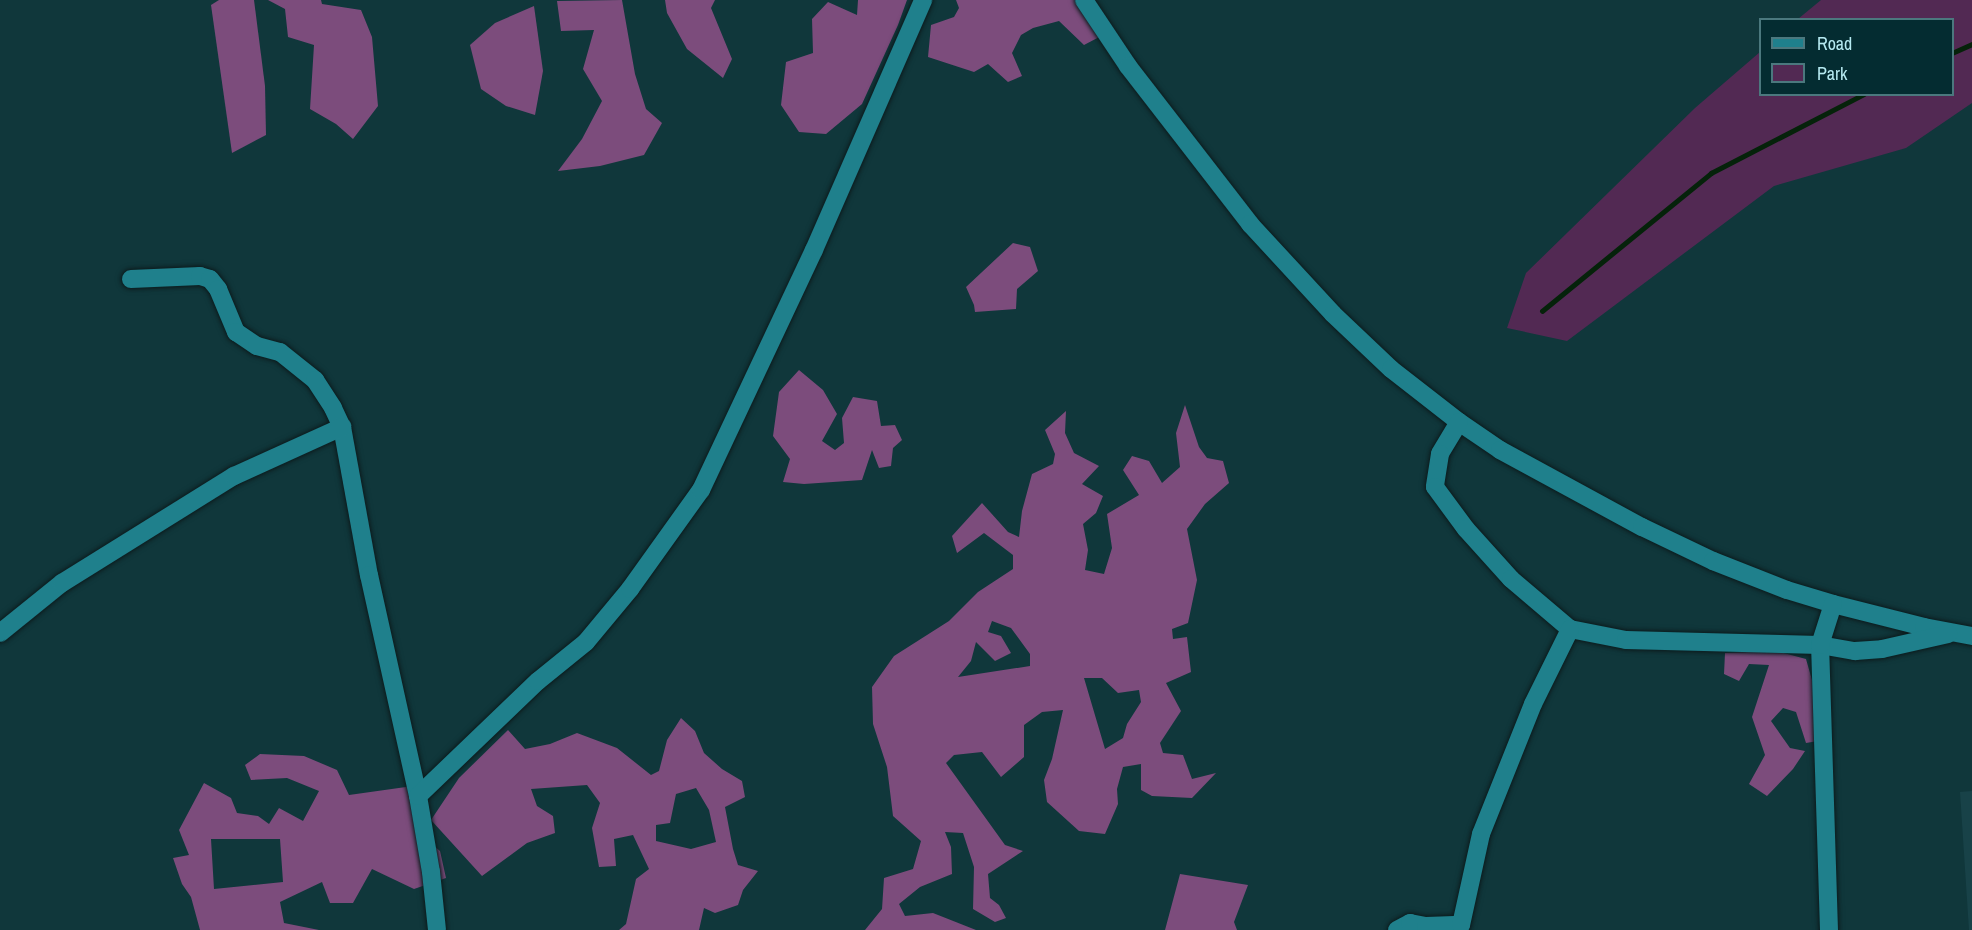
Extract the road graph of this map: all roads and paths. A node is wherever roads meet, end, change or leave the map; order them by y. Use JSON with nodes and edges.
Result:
{"nodes":[{"id":1,"x":923,"y":0,"type":"edge"},
{"id":2,"x":1087,"y":1,"type":"edge"},
{"id":3,"x":131,"y":279,"type":"dead end"},
{"id":4,"x":1459,"y":422,"type":"junction"},
{"id":5,"x":342,"y":427,"type":"junction"},
{"id":6,"x":1833,"y":603,"type":"junction"},
{"id":7,"x":1570,"y":629,"type":"junction"},
{"id":8,"x":0,"y":633,"type":"edge"},
{"id":9,"x":1963,"y":634,"type":"edge"},
{"id":10,"x":1820,"y":645,"type":"junction"},
{"id":11,"x":418,"y":796,"type":"junction"},
{"id":12,"x":437,"y":930,"type":"edge"},
{"id":13,"x":1397,"y":930,"type":"edge"},
{"id":14,"x":1829,"y":930,"type":"edge"}],
"edges":[{"from":1,"to":11,"type":"street"},
{"from":2,"to":4,"type":"street"},
{"from":3,"to":5,"type":"street"},
{"from":4,"to":6,"type":"street"},
{"from":4,"to":7,"type":"street"},
{"from":5,"to":8,"type":"street"},
{"from":5,"to":11,"type":"street"},
{"from":6,"to":9,"type":"street"},
{"from":6,"to":10,"type":"street"},
{"from":7,"to":10,"type":"street"},
{"from":7,"to":13,"type":"street"},
{"from":9,"to":10,"type":"street"},
{"from":10,"to":14,"type":"street"},
{"from":11,"to":12,"type":"street"}]}
